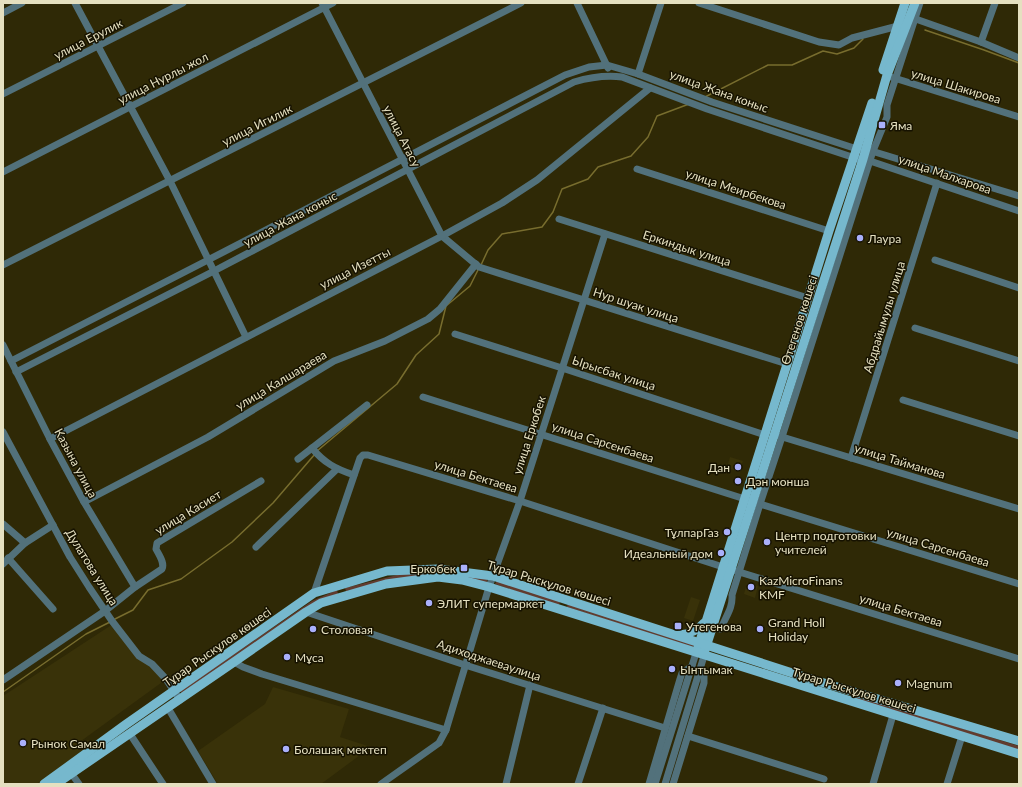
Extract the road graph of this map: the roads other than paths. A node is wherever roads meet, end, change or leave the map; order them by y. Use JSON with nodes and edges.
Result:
{"nodes":[{"id":1,"x":22,"y":3,"type":"edge"},
{"id":2,"x":75,"y":3,"type":"edge"},
{"id":3,"x":183,"y":3,"type":"edge"},
{"id":4,"x":333,"y":3,"type":"edge"},
{"id":5,"x":521,"y":3,"type":"edge"},
{"id":6,"x":577,"y":3,"type":"edge"},
{"id":7,"x":661,"y":3,"type":"edge"},
{"id":8,"x":699,"y":3,"type":"edge"},
{"id":9,"x":905,"y":3,"type":"edge"},
{"id":10,"x":915,"y":3,"type":"edge"},
{"id":11,"x":920,"y":3,"type":"edge"},
{"id":12,"x":994,"y":3,"type":"edge"},
{"id":13,"x":323,"y":5,"type":"edge"},
{"id":14,"x":3,"y":13,"type":"edge"},
{"id":15,"x":913,"y":18,"type":"junction"},
{"id":16,"x":898,"y":26,"type":"junction"},
{"id":17,"x":981,"y":42,"type":"junction"},
{"id":18,"x":98,"y":46,"type":"junction"},
{"id":19,"x":1019,"y":58,"type":"edge"},
{"id":20,"x":607,"y":65,"type":"junction"},
{"id":21,"x":638,"y":74,"type":"junction"},
{"id":22,"x":565,"y":75,"type":"junction"},
{"id":23,"x":610,"y":75,"type":"junction"},
{"id":24,"x":891,"y":77,"type":"junction"},
{"id":25,"x":362,"y":83,"type":"junction"},
{"id":26,"x":572,"y":83,"type":"junction"},
{"id":27,"x":650,"y":88,"type":"junction"},
{"id":28,"x":3,"y":94,"type":"edge"},
{"id":29,"x":130,"y":108,"type":"junction"},
{"id":30,"x":1019,"y":117,"type":"edge"},
{"id":31,"x":864,"y":154,"type":"junction"},
{"id":32,"x":402,"y":159,"type":"junction"},
{"id":33,"x":637,"y":169,"type":"dead end"},
{"id":34,"x":407,"y":170,"type":"junction"},
{"id":35,"x":3,"y":172,"type":"edge"},
{"id":36,"x":170,"y":181,"type":"junction"},
{"id":37,"x":938,"y":182,"type":"junction"},
{"id":38,"x":1019,"y":196,"type":"edge"},
{"id":39,"x":1019,"y":211,"type":"edge"},
{"id":40,"x":559,"y":219,"type":"dead end"},
{"id":41,"x":829,"y":230,"type":"junction"},
{"id":42,"x":605,"y":234,"type":"junction"},
{"id":43,"x":442,"y":236,"type":"junction"},
{"id":44,"x":208,"y":260,"type":"junction"},
{"id":45,"x":935,"y":260,"type":"dead end"},
{"id":46,"x":3,"y":265,"type":"edge"},
{"id":47,"x":477,"y":266,"type":"junction"},
{"id":48,"x":214,"y":272,"type":"junction"},
{"id":49,"x":1019,"y":288,"type":"edge"},
{"id":50,"x":808,"y":298,"type":"junction"},
{"id":51,"x":584,"y":300,"type":"junction"},
{"id":52,"x":915,"y":328,"type":"dead end"},
{"id":53,"x":455,"y":334,"type":"dead end"},
{"id":54,"x":246,"y":337,"type":"junction"},
{"id":55,"x":3,"y":345,"type":"edge"},
{"id":56,"x":11,"y":361,"type":"junction"},
{"id":57,"x":1019,"y":361,"type":"edge"},
{"id":58,"x":787,"y":364,"type":"junction"},
{"id":59,"x":562,"y":368,"type":"junction"},
{"id":60,"x":16,"y":372,"type":"junction"},
{"id":61,"x":423,"y":397,"type":"dead end"},
{"id":62,"x":903,"y":400,"type":"dead end"},
{"id":63,"x":367,"y":405,"type":"dead end"},
{"id":64,"x":769,"y":422,"type":"junction"},
{"id":65,"x":779,"y":424,"type":"junction"},
{"id":66,"x":3,"y":432,"type":"edge"},
{"id":67,"x":541,"y":434,"type":"junction"},
{"id":68,"x":765,"y":435,"type":"junction"},
{"id":69,"x":779,"y":436,"type":"junction"},
{"id":70,"x":1019,"y":436,"type":"edge"},
{"id":71,"x":50,"y":439,"type":"junction"},
{"id":72,"x":312,"y":448,"type":"junction"},
{"id":73,"x":851,"y":458,"type":"junction"},
{"id":74,"x":298,"y":459,"type":"dead end"},
{"id":75,"x":337,"y":469,"type":"junction"},
{"id":76,"x":354,"y":475,"type":"junction"},
{"id":77,"x":261,"y":481,"type":"dead end"},
{"id":78,"x":744,"y":499,"type":"junction"},
{"id":79,"x":520,"y":501,"type":"junction"},
{"id":80,"x":84,"y":502,"type":"junction"},
{"id":81,"x":757,"y":503,"type":"junction"},
{"id":82,"x":1019,"y":510,"type":"edge"},
{"id":83,"x":3,"y":524,"type":"edge"},
{"id":84,"x":53,"y":525,"type":"junction"},
{"id":85,"x":26,"y":543,"type":"junction"},
{"id":86,"x":256,"y":547,"type":"dead end"},
{"id":87,"x":5,"y":561,"type":"edge"},
{"id":88,"x":731,"y":570,"type":"junction"},
{"id":89,"x":493,"y":576,"type":"junction"},
{"id":90,"x":1019,"y":584,"type":"edge"},
{"id":91,"x":339,"y":586,"type":"junction"},
{"id":92,"x":135,"y":587,"type":"junction"},
{"id":93,"x":489,"y":587,"type":"junction"},
{"id":94,"x":314,"y":593,"type":"junction"},
{"id":95,"x":343,"y":597,"type":"junction"},
{"id":96,"x":564,"y":599,"type":"junction"},
{"id":97,"x":53,"y":609,"type":"dead end"},
{"id":98,"x":105,"y":610,"type":"junction"},
{"id":99,"x":560,"y":610,"type":"junction"},
{"id":100,"x":306,"y":612,"type":"junction"},
{"id":101,"x":706,"y":620,"type":"junction"},
{"id":102,"x":675,"y":635,"type":"junction"},
{"id":103,"x":703,"y":644,"type":"junction"},
{"id":104,"x":700,"y":654,"type":"junction"},
{"id":105,"x":1019,"y":659,"type":"edge"},
{"id":106,"x":234,"y":662,"type":"junction"},
{"id":107,"x":465,"y":665,"type":"junction"},
{"id":108,"x":692,"y":666,"type":"junction"},
{"id":109,"x":699,"y":672,"type":"junction"},
{"id":110,"x":3,"y":680,"type":"edge"},
{"id":111,"x":530,"y":685,"type":"junction"},
{"id":112,"x":813,"y":685,"type":"junction"},
{"id":113,"x":174,"y":691,"type":"junction"},
{"id":114,"x":851,"y":691,"type":"junction"},
{"id":115,"x":180,"y":700,"type":"junction"},
{"id":116,"x":848,"y":701,"type":"junction"},
{"id":117,"x":168,"y":708,"type":"junction"},
{"id":118,"x":602,"y":708,"type":"junction"},
{"id":119,"x":893,"y":715,"type":"junction"},
{"id":120,"x":665,"y":728,"type":"junction"},
{"id":121,"x":446,"y":730,"type":"junction"},
{"id":122,"x":130,"y":734,"type":"junction"},
{"id":123,"x":688,"y":736,"type":"junction"},
{"id":124,"x":962,"y":736,"type":"junction"},
{"id":125,"x":1019,"y":741,"type":"edge"},
{"id":126,"x":1019,"y":754,"type":"edge"},
{"id":127,"x":71,"y":773,"type":"junction"},
{"id":128,"x":824,"y":779,"type":"dead end"},
{"id":129,"x":44,"y":784,"type":"edge"},
{"id":130,"x":56,"y":784,"type":"edge"},
{"id":131,"x":79,"y":784,"type":"edge"},
{"id":132,"x":163,"y":784,"type":"edge"},
{"id":133,"x":213,"y":784,"type":"edge"},
{"id":134,"x":381,"y":784,"type":"edge"},
{"id":135,"x":506,"y":784,"type":"edge"},
{"id":136,"x":578,"y":784,"type":"edge"},
{"id":137,"x":649,"y":784,"type":"edge"},
{"id":138,"x":655,"y":784,"type":"edge"},
{"id":139,"x":665,"y":784,"type":"edge"},
{"id":140,"x":673,"y":784,"type":"edge"},
{"id":141,"x":873,"y":784,"type":"edge"},
{"id":142,"x":947,"y":784,"type":"edge"}],
"edges":[{"from":1,"to":14,"type":"street"},
{"from":2,"to":18,"type":"street"},
{"from":3,"to":18,"type":"street","name":"улица Ерулик"},
{"from":4,"to":13,"type":"street","name":"улица Нурлы жол"},
{"from":5,"to":25,"type":"street","name":"улица Игилик"},
{"from":6,"to":20,"type":"street"},
{"from":7,"to":21,"type":"street"},
{"from":8,"to":16,"type":"street"},
{"from":9,"to":16,"type":"main road","name":"Өтегенов көшесі"},
{"from":10,"to":15,"type":"main road","name":"Өтегенов көшесі"},
{"from":11,"to":15,"type":"street"},
{"from":12,"to":17,"type":"street"},
{"from":13,"to":25,"type":"street","name":"улица Атасу"},
{"from":13,"to":29,"type":"street","name":"улица Нурлы жол"},
{"from":15,"to":17,"type":"street"},
{"from":15,"to":24,"type":"main road","name":"Өтегенов көшесі"},
{"from":16,"to":31,"type":"main road","name":"Өтегенов көшесі"},
{"from":17,"to":19,"type":"street"},
{"from":18,"to":28,"type":"street","name":"улица Ерулик"},
{"from":18,"to":29,"type":"street"},
{"from":20,"to":21,"type":"street","name":"улица Жана коныс"},
{"from":20,"to":22,"type":"street","name":"улица Жана коныс"},
{"from":20,"to":23,"type":"street"},
{"from":21,"to":31,"type":"street","name":"улица Жана коныс"},
{"from":22,"to":26,"type":"street"},
{"from":22,"to":32,"type":"street","name":"улица Жана коныс"},
{"from":23,"to":26,"type":"street","name":"улица Жана коныс"},
{"from":23,"to":27,"type":"street","name":"улица Жана коныс"},
{"from":24,"to":30,"type":"street","name":"улица Шакирова"},
{"from":24,"to":31,"type":"main road","name":"Өтегенов көшесі"},
{"from":25,"to":32,"type":"street","name":"улица Атасу"},
{"from":25,"to":36,"type":"street","name":"улица Игилик"},
{"from":26,"to":34,"type":"street","name":"улица Жана коныс"},
{"from":27,"to":31,"type":"street","name":"улица Жана коныс"},
{"from":27,"to":43,"type":"street","name":"улица Изетты"},
{"from":29,"to":35,"type":"street","name":"улица Нурлы жол"},
{"from":29,"to":36,"type":"street"},
{"from":31,"to":37,"type":"street","name":"улица Малхарова"},
{"from":31,"to":38,"type":"street","name":"улица Малхарова"},
{"from":31,"to":41,"type":"main road","name":"Өтегенов көшесі"},
{"from":31,"to":65,"type":"main road","name":"Өтегенов көшесі"},
{"from":31,"to":69,"type":"street"},
{"from":32,"to":34,"type":"street","name":"улица Атасу"},
{"from":32,"to":44,"type":"street","name":"улица Жана коныс"},
{"from":33,"to":41,"type":"street","name":"улица Меирбекова"},
{"from":34,"to":43,"type":"street","name":"улица Атасу"},
{"from":34,"to":48,"type":"street","name":"улица Жана коныс"},
{"from":36,"to":44,"type":"street"},
{"from":36,"to":46,"type":"street","name":"улица Игилик"},
{"from":37,"to":39,"type":"street","name":"улица Малхарова"},
{"from":37,"to":73,"type":"street","name":"Абдрайымулы улица"},
{"from":40,"to":42,"type":"street","name":"Еркиндык улица"},
{"from":41,"to":50,"type":"main road","name":"Өтегенов көшесі"},
{"from":42,"to":50,"type":"street","name":"Еркиндык улица"},
{"from":42,"to":51,"type":"street","name":"улица Еркобек"},
{"from":43,"to":47,"type":"street","name":"улица Атасу"},
{"from":43,"to":54,"type":"street","name":"улица Изетты"},
{"from":44,"to":48,"type":"street"},
{"from":44,"to":56,"type":"street","name":"улица Жана коныс"},
{"from":45,"to":49,"type":"street"},
{"from":47,"to":51,"type":"street","name":"Нур шуак улица"},
{"from":47,"to":80,"type":"street","name":"улица Калшараева"},
{"from":48,"to":54,"type":"street"},
{"from":48,"to":60,"type":"street","name":"улица Жана коныс"},
{"from":50,"to":58,"type":"main road","name":"Өтегенов көшесі"},
{"from":51,"to":58,"type":"street","name":"Нур шуак улица"},
{"from":51,"to":59,"type":"street","name":"улица Еркобек"},
{"from":52,"to":57,"type":"street"},
{"from":53,"to":59,"type":"street","name":"Ырысбак улица"},
{"from":54,"to":71,"type":"street","name":"улица Изетты"},
{"from":55,"to":56,"type":"street","name":"Казына улица"},
{"from":56,"to":60,"type":"street","name":"Казына улица"},
{"from":58,"to":64,"type":"main road","name":"Өтегенов көшесі"},
{"from":59,"to":67,"type":"street","name":"улица Еркобек"},
{"from":59,"to":68,"type":"street","name":"Ырысбак улица"},
{"from":60,"to":71,"type":"street","name":"Казына улица"},
{"from":61,"to":67,"type":"street","name":"улица Сарсенбаева"},
{"from":62,"to":70,"type":"street"},
{"from":63,"to":72,"type":"street"},
{"from":64,"to":65,"type":"street"},
{"from":64,"to":68,"type":"main road","name":"Өтегенов көшесі"},
{"from":65,"to":69,"type":"main road","name":"Өтегенов көшесі"},
{"from":66,"to":84,"type":"street","name":"Дулатова улица"},
{"from":67,"to":78,"type":"street","name":"улица Сарсенбаева"},
{"from":67,"to":79,"type":"street","name":"улица Еркобек"},
{"from":68,"to":78,"type":"main road","name":"Өтегенов көшесі"},
{"from":69,"to":73,"type":"street","name":"улица Тайманова"},
{"from":69,"to":81,"type":"main road","name":"Өтегенов көшесі"},
{"from":71,"to":80,"type":"street","name":"Казына улица"},
{"from":72,"to":74,"type":"street"},
{"from":72,"to":75,"type":"street"},
{"from":73,"to":82,"type":"street","name":"улица Тайманова"},
{"from":75,"to":76,"type":"street"},
{"from":75,"to":86,"type":"street"},
{"from":76,"to":79,"type":"street","name":"улица Бектаева"},
{"from":76,"to":94,"type":"street","name":"улица Бектаева"},
{"from":77,"to":92,"type":"street","name":"улица Касиет"},
{"from":78,"to":81,"type":"street","name":"улица Сарсенбаева"},
{"from":78,"to":88,"type":"main road","name":"Өтегенов көшесі"},
{"from":79,"to":88,"type":"street","name":"улица Бектаева"},
{"from":79,"to":89,"type":"street","name":"улица Еркобек"},
{"from":80,"to":92,"type":"street","name":"Казына улица"},
{"from":81,"to":88,"type":"main road","name":"Өтегенов көшесі"},
{"from":81,"to":90,"type":"street","name":"улица Сарсенбаева"},
{"from":83,"to":85,"type":"street"},
{"from":84,"to":85,"type":"street"},
{"from":84,"to":98,"type":"street","name":"Дулатова улица"},
{"from":85,"to":87,"type":"street"},
{"from":87,"to":97,"type":"street"},
{"from":88,"to":101,"type":"main road","name":"Өтегенов көшесі"},
{"from":88,"to":103,"type":"main road","name":"Өтегенов көшесі"},
{"from":88,"to":105,"type":"street","name":"улица Бектаева"},
{"from":89,"to":91,"type":"main road","name":"Тұрар Рыскұлов көшесі"},
{"from":89,"to":93,"type":"street","name":"улица Еркобек"},
{"from":89,"to":96,"type":"main road","name":"Тұрар Рыскұлов көшесі"},
{"from":91,"to":94,"type":"main road","name":"Тұрар Рыскұлов көшесі"},
{"from":91,"to":95,"type":"main road"},
{"from":92,"to":98,"type":"street"},
{"from":93,"to":95,"type":"main road","name":"Тұрар Рыскұлов көшесі"},
{"from":93,"to":99,"type":"main road","name":"Тұрар Рыскұлов көшесі"},
{"from":93,"to":107,"type":"street","name":"улица Еркобек"},
{"from":94,"to":113,"type":"main road","name":"Тұрар Рыскұлов көшесі"},
{"from":95,"to":100,"type":"main road","name":"Тұрар Рыскұлов көшесі"},
{"from":96,"to":99,"type":"main road"},
{"from":96,"to":102,"type":"main road","name":"Тұрар Рыскұлов көшесі"},
{"from":98,"to":110,"type":"street"},
{"from":98,"to":113,"type":"street","name":"Дулатова улица"},
{"from":99,"to":104,"type":"main road","name":"Тұрар Рыскұлов көшесі"},
{"from":100,"to":106,"type":"main road","name":"Тұрар Рыскұлов көшесі"},
{"from":100,"to":107,"type":"street","name":"Адиходжаеваулица"},
{"from":101,"to":102,"type":"main road"},
{"from":101,"to":103,"type":"main road","name":"Өтегенов көшесі"},
{"from":102,"to":103,"type":"main road","name":"Тұрар Рыскұлов көшесі"},
{"from":103,"to":104,"type":"main road"},
{"from":103,"to":112,"type":"main road","name":"Тұрар Рыскұлов көшесі"},
{"from":104,"to":108,"type":"street"},
{"from":104,"to":109,"type":"street"},
{"from":104,"to":112,"type":"main road","name":"Тұрар Рыскұлов көшесі"},
{"from":106,"to":115,"type":"main road","name":"Тұрар Рыскұлов көшесі"},
{"from":106,"to":121,"type":"street"},
{"from":107,"to":111,"type":"street","name":"Адиходжаеваулица"},
{"from":107,"to":121,"type":"street","name":"улица Еркобек"},
{"from":108,"to":120,"type":"street"},
{"from":108,"to":138,"type":"street"},
{"from":109,"to":123,"type":"street"},
{"from":109,"to":139,"type":"street"},
{"from":111,"to":118,"type":"street","name":"Адиходжаеваулица"},
{"from":111,"to":135,"type":"street"},
{"from":112,"to":114,"type":"main road","name":"Тұрар Рыскұлов көшесі"},
{"from":112,"to":116,"type":"main road","name":"Тұрар Рыскұлов көшесі"},
{"from":113,"to":115,"type":"street","name":"Дулатова улица"},
{"from":113,"to":129,"type":"main road","name":"Тұрар Рыскұлов көшесі"},
{"from":114,"to":116,"type":"main road"},
{"from":114,"to":125,"type":"main road","name":"Тұрар Рыскұлов көшесі"},
{"from":115,"to":117,"type":"main road","name":"Тұрар Рыскұлов көшесі"},
{"from":116,"to":119,"type":"main road","name":"Тұрар Рыскұлов көшесі"},
{"from":117,"to":122,"type":"main road","name":"Тұрар Рыскұлов көшесі"},
{"from":117,"to":133,"type":"street"},
{"from":118,"to":120,"type":"street","name":"Адиходжаеваулица"},
{"from":118,"to":136,"type":"street"},
{"from":119,"to":124,"type":"main road","name":"Тұрар Рыскұлов көшесі"},
{"from":119,"to":141,"type":"street"},
{"from":120,"to":137,"type":"street"},
{"from":121,"to":134,"type":"street","name":"улица Еркобек"},
{"from":122,"to":127,"type":"main road","name":"Тұрар Рыскұлов көшесі"},
{"from":122,"to":132,"type":"street"},
{"from":123,"to":128,"type":"street"},
{"from":123,"to":140,"type":"street"},
{"from":124,"to":126,"type":"main road","name":"Тұрар Рыскұлов көшесі"},
{"from":124,"to":142,"type":"street"},
{"from":127,"to":130,"type":"main road","name":"Тұрар Рыскұлов көшесі"},
{"from":127,"to":131,"type":"street"}]}
